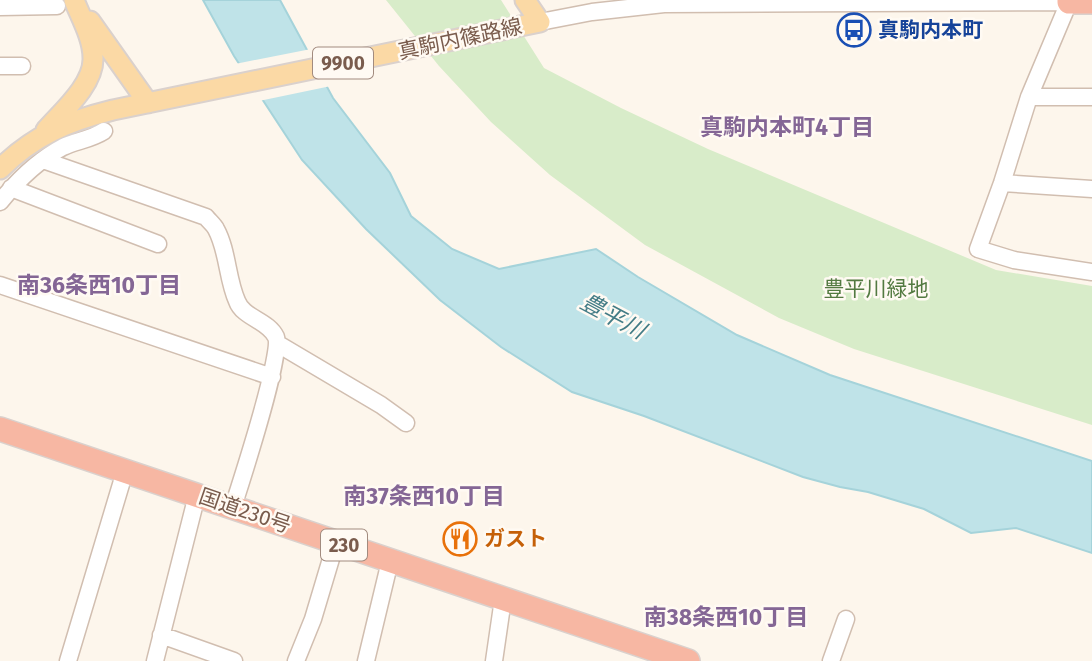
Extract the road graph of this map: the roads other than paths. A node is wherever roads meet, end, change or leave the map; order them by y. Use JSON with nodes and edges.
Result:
{"nodes":[{"id":1,"x":525,"y":0,"type":"edge"},
{"id":2,"x":1069,"y":1,"type":"edge"},
{"id":3,"x":69,"y":2,"type":"edge"},
{"id":4,"x":731,"y":2,"type":"edge"},
{"id":5,"x":807,"y":2,"type":"edge"},
{"id":6,"x":914,"y":2,"type":"edge"},
{"id":7,"x":1092,"y":2,"type":"edge"},
{"id":8,"x":0,"y":7,"type":"edge"},
{"id":9,"x":540,"y":22,"type":"junction"},
{"id":10,"x":0,"y":66,"type":"edge"},
{"id":11,"x":22,"y":66,"type":"dead end"},
{"id":12,"x":1029,"y":97,"type":"junction"},
{"id":13,"x":1092,"y":97,"type":"edge"},
{"id":14,"x":158,"y":101,"type":"junction"},
{"id":15,"x":104,"y":131,"type":"dead end"},
{"id":16,"x":41,"y":136,"type":"junction"},
{"id":17,"x":43,"y":160,"type":"junction"},
{"id":18,"x":0,"y":169,"type":"edge"},
{"id":19,"x":1002,"y":183,"type":"junction"},
{"id":20,"x":11,"y":188,"type":"junction"},
{"id":21,"x":1092,"y":189,"type":"edge"},
{"id":22,"x":0,"y":202,"type":"edge"},
{"id":23,"x":158,"y":244,"type":"dead end"},
{"id":24,"x":1092,"y":272,"type":"edge"},
{"id":25,"x":0,"y":285,"type":"edge"},
{"id":26,"x":278,"y":344,"type":"junction"},
{"id":27,"x":272,"y":377,"type":"junction"},
{"id":28,"x":405,"y":423,"type":"dead end"},
{"id":29,"x":0,"y":429,"type":"edge"},
{"id":30,"x":125,"y":471,"type":"junction"},
{"id":31,"x":197,"y":495,"type":"junction"},
{"id":32,"x":233,"y":507,"type":"junction"},
{"id":33,"x":337,"y":542,"type":"junction"},
{"id":34,"x":390,"y":561,"type":"junction"},
{"id":35,"x":503,"y":599,"type":"junction"},
{"id":36,"x":846,"y":619,"type":"dead end"},
{"id":37,"x":161,"y":635,"type":"junction"},
{"id":38,"x":665,"y":657,"type":"edge"},
{"id":39,"x":68,"y":661,"type":"edge"},
{"id":40,"x":155,"y":661,"type":"edge"},
{"id":41,"x":234,"y":661,"type":"edge"},
{"id":42,"x":296,"y":661,"type":"edge"},
{"id":43,"x":366,"y":661,"type":"edge"},
{"id":44,"x":494,"y":661,"type":"edge"},
{"id":45,"x":688,"y":661,"type":"edge"},
{"id":46,"x":831,"y":661,"type":"edge"}],
"edges":[{"from":1,"to":9,"type":"main road","name":"真駒内篠路線"},
{"from":2,"to":6,"type":"street"},
{"from":2,"to":7,"type":"highway"},
{"from":2,"to":12,"type":"street"},
{"from":3,"to":8,"type":"street"},
{"from":3,"to":14,"type":"main road"},
{"from":3,"to":16,"type":"main road"},
{"from":4,"to":5,"type":"street"},
{"from":4,"to":9,"type":"street"},
{"from":5,"to":6,"type":"street"},
{"from":9,"to":14,"type":"main road","name":"真駒内篠路線","number":"9900"},
{"from":10,"to":11,"type":"street"},
{"from":12,"to":13,"type":"street"},
{"from":12,"to":19,"type":"street"},
{"from":14,"to":16,"type":"main road","name":"真駒内篠路線","number":"9900"},
{"from":15,"to":17,"type":"street"},
{"from":16,"to":18,"type":"main road","name":"真駒内篠路線","number":"9900"},
{"from":17,"to":20,"type":"street"},
{"from":17,"to":26,"type":"street"},
{"from":19,"to":21,"type":"street"},
{"from":19,"to":24,"type":"street"},
{"from":20,"to":22,"type":"street"},
{"from":20,"to":23,"type":"street"},
{"from":25,"to":27,"type":"street"},
{"from":26,"to":27,"type":"street"},
{"from":26,"to":28,"type":"street"},
{"from":27,"to":32,"type":"street"},
{"from":29,"to":30,"type":"highway","name":"国道230号","number":"230"},
{"from":30,"to":31,"type":"highway","name":"国道230号","number":"230"},
{"from":30,"to":39,"type":"street"},
{"from":31,"to":32,"type":"highway","name":"国道230号","number":"230"},
{"from":31,"to":37,"type":"street"},
{"from":32,"to":33,"type":"highway","name":"国道230号","number":"230"},
{"from":33,"to":34,"type":"highway","name":"国道230号","number":"230"},
{"from":33,"to":42,"type":"street"},
{"from":34,"to":35,"type":"highway","name":"国道230号","number":"230"},
{"from":34,"to":43,"type":"street"},
{"from":35,"to":38,"type":"highway","name":"国道230号","number":"230"},
{"from":35,"to":44,"type":"street"},
{"from":36,"to":46,"type":"street"},
{"from":37,"to":40,"type":"street"},
{"from":37,"to":41,"type":"street"},
{"from":38,"to":45,"type":"highway","name":"国道230号","number":"230"}]}
